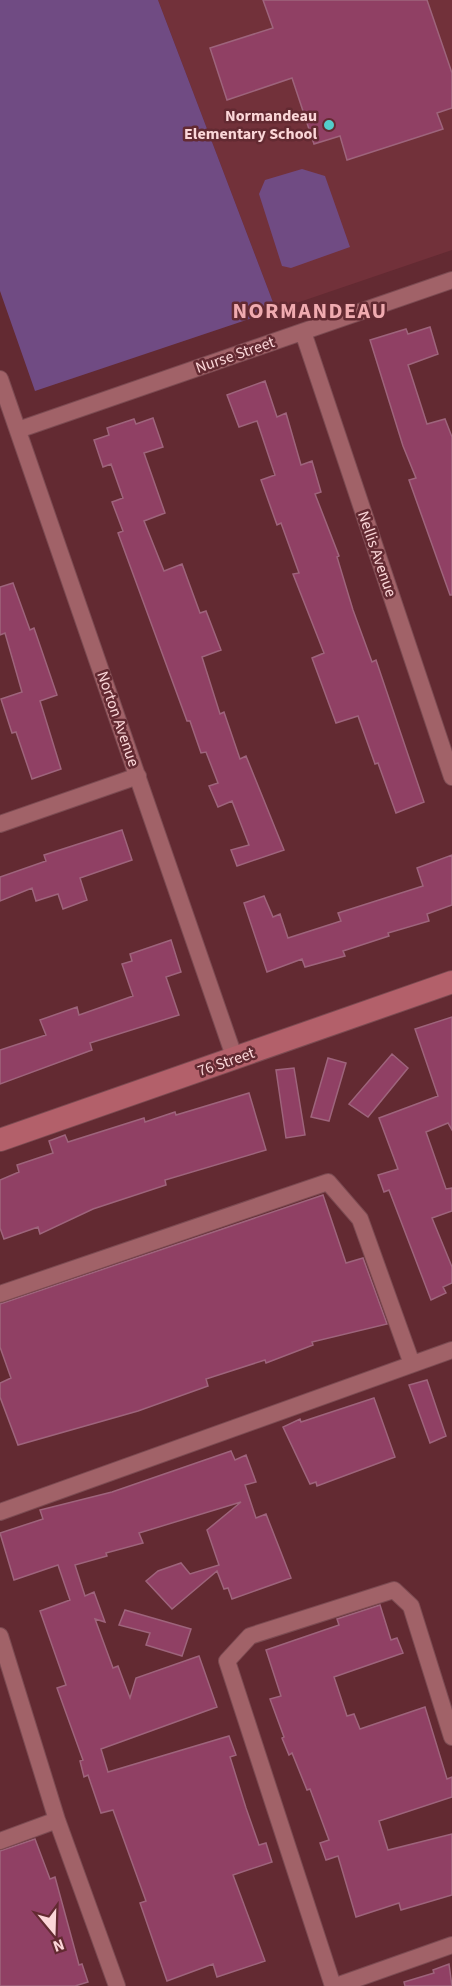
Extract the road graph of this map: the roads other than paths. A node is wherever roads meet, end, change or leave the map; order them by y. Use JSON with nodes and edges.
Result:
{"nodes":[{"id":1,"x":452,"y":280,"type":"edge"},
{"id":2,"x":303,"y":332,"type":"junction"},
{"id":3,"x":0,"y":379,"type":"edge"},
{"id":4,"x":18,"y":430,"type":"junction"},
{"id":5,"x":138,"y":776,"type":"junction"},
{"id":6,"x":452,"y":777,"type":"edge"},
{"id":7,"x":0,"y":824,"type":"edge"},
{"id":8,"x":452,"y":982,"type":"edge"},
{"id":9,"x":235,"y":1059,"type":"junction"},
{"id":10,"x":0,"y":1140,"type":"edge"},
{"id":11,"x":0,"y":1294,"type":"edge"},
{"id":12,"x":452,"y":1350,"type":"edge"},
{"id":13,"x":412,"y":1364,"type":"junction"},
{"id":14,"x":0,"y":1512,"type":"edge"},
{"id":15,"x":0,"y":1636,"type":"edge"},
{"id":16,"x":452,"y":1737,"type":"edge"},
{"id":17,"x":57,"y":1820,"type":"junction"},
{"id":18,"x":0,"y":1841,"type":"edge"},
{"id":19,"x":452,"y":1946,"type":"edge"},
{"id":20,"x":117,"y":1986,"type":"edge"},
{"id":21,"x":335,"y":1986,"type":"edge"}],
"edges":[{"from":1,"to":2,"type":"street","name":"Nurse Street"},
{"from":2,"to":4,"type":"street","name":"Nurse Street"},
{"from":2,"to":6,"type":"street","name":"Nellis Avenue"},
{"from":3,"to":4,"type":"street","name":"Norton Avenue"},
{"from":4,"to":5,"type":"street","name":"Norton Avenue"},
{"from":5,"to":7,"type":"street"},
{"from":5,"to":9,"type":"street","name":"Norton Avenue"},
{"from":8,"to":9,"type":"street","name":"76 Street"},
{"from":9,"to":10,"type":"street","name":"76 Street"},
{"from":11,"to":13,"type":"street"},
{"from":12,"to":13,"type":"street"},
{"from":13,"to":14,"type":"street"},
{"from":15,"to":17,"type":"street"},
{"from":16,"to":21,"type":"street"},
{"from":17,"to":18,"type":"street"},
{"from":17,"to":20,"type":"street"},
{"from":19,"to":21,"type":"street"}]}
